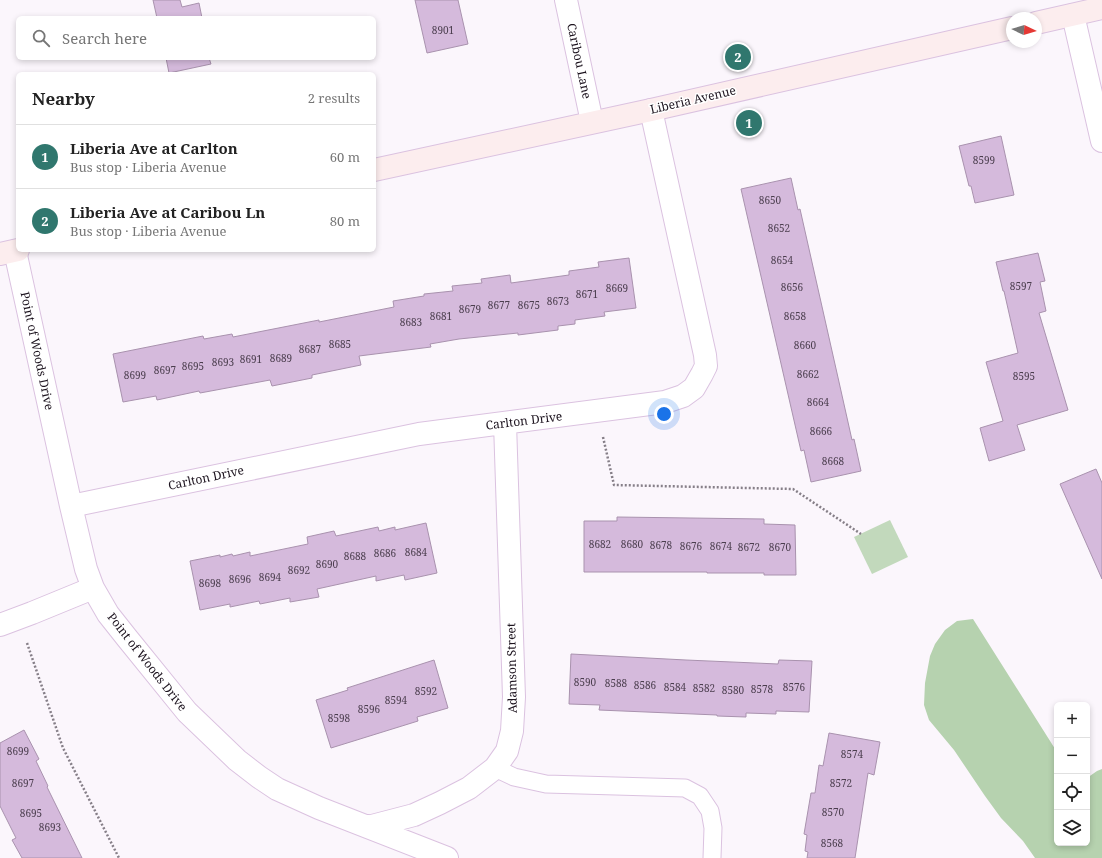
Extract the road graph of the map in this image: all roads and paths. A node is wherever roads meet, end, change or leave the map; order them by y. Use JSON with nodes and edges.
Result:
{"nodes":[{"id":1,"x":566,"y":0,"type":"edge"},
{"id":2,"x":1102,"y":8,"type":"edge"},
{"id":3,"x":1073,"y":15,"type":"junction"},
{"id":4,"x":1042,"y":22,"type":"edge"},
{"id":5,"x":1006,"y":29,"type":"edge"},
{"id":6,"x":651,"y":110,"type":"junction"},
{"id":7,"x":592,"y":122,"type":"junction"},
{"id":8,"x":1102,"y":141,"type":"edge"},
{"id":9,"x":376,"y":170,"type":"edge"},
{"id":10,"x":11,"y":252,"type":"edge"},
{"id":11,"x":598,"y":411,"type":"junction"},
{"id":12,"x":505,"y":423,"type":"junction"},
{"id":13,"x":71,"y":506,"type":"junction"},
{"id":14,"x":860,"y":534,"type":"dead end"},
{"id":15,"x":93,"y":588,"type":"junction"},
{"id":16,"x":9,"y":622,"type":"edge"},
{"id":17,"x":495,"y":768,"type":"junction"},
{"id":18,"x":368,"y":827,"type":"junction"},
{"id":19,"x":119,"y":858,"type":"edge"},
{"id":20,"x":447,"y":858,"type":"edge"},
{"id":21,"x":712,"y":858,"type":"edge"}],
"edges":[{"from":1,"to":7,"type":"street","name":"Caribou Lane"},
{"from":2,"to":3,"type":"main road"},
{"from":3,"to":4,"type":"main road"},
{"from":3,"to":8,"type":"street"},
{"from":5,"to":6,"type":"main road","name":"Liberia Avenue"},
{"from":6,"to":7,"type":"main road","name":"Liberia Avenue"},
{"from":6,"to":11,"type":"street","name":"Carlton Drive"},
{"from":7,"to":9,"type":"main road","name":"Liberia Avenue"},
{"from":10,"to":13,"type":"street","name":"Point of Woods Drive"},
{"from":11,"to":12,"type":"street","name":"Carlton Drive"},
{"from":11,"to":14,"type":"path"},
{"from":12,"to":13,"type":"street","name":"Carlton Drive"},
{"from":12,"to":17,"type":"street","name":"Adamson Street"},
{"from":13,"to":15,"type":"street","name":"Point of Woods Drive"},
{"from":15,"to":16,"type":"street"},
{"from":15,"to":18,"type":"street","name":"Point of Woods Drive"},
{"from":16,"to":19,"type":"path"},
{"from":17,"to":18,"type":"street","name":"Adamson Street"},
{"from":17,"to":21,"type":"lane"},
{"from":18,"to":20,"type":"street","name":"Point of Woods Drive"}]}
